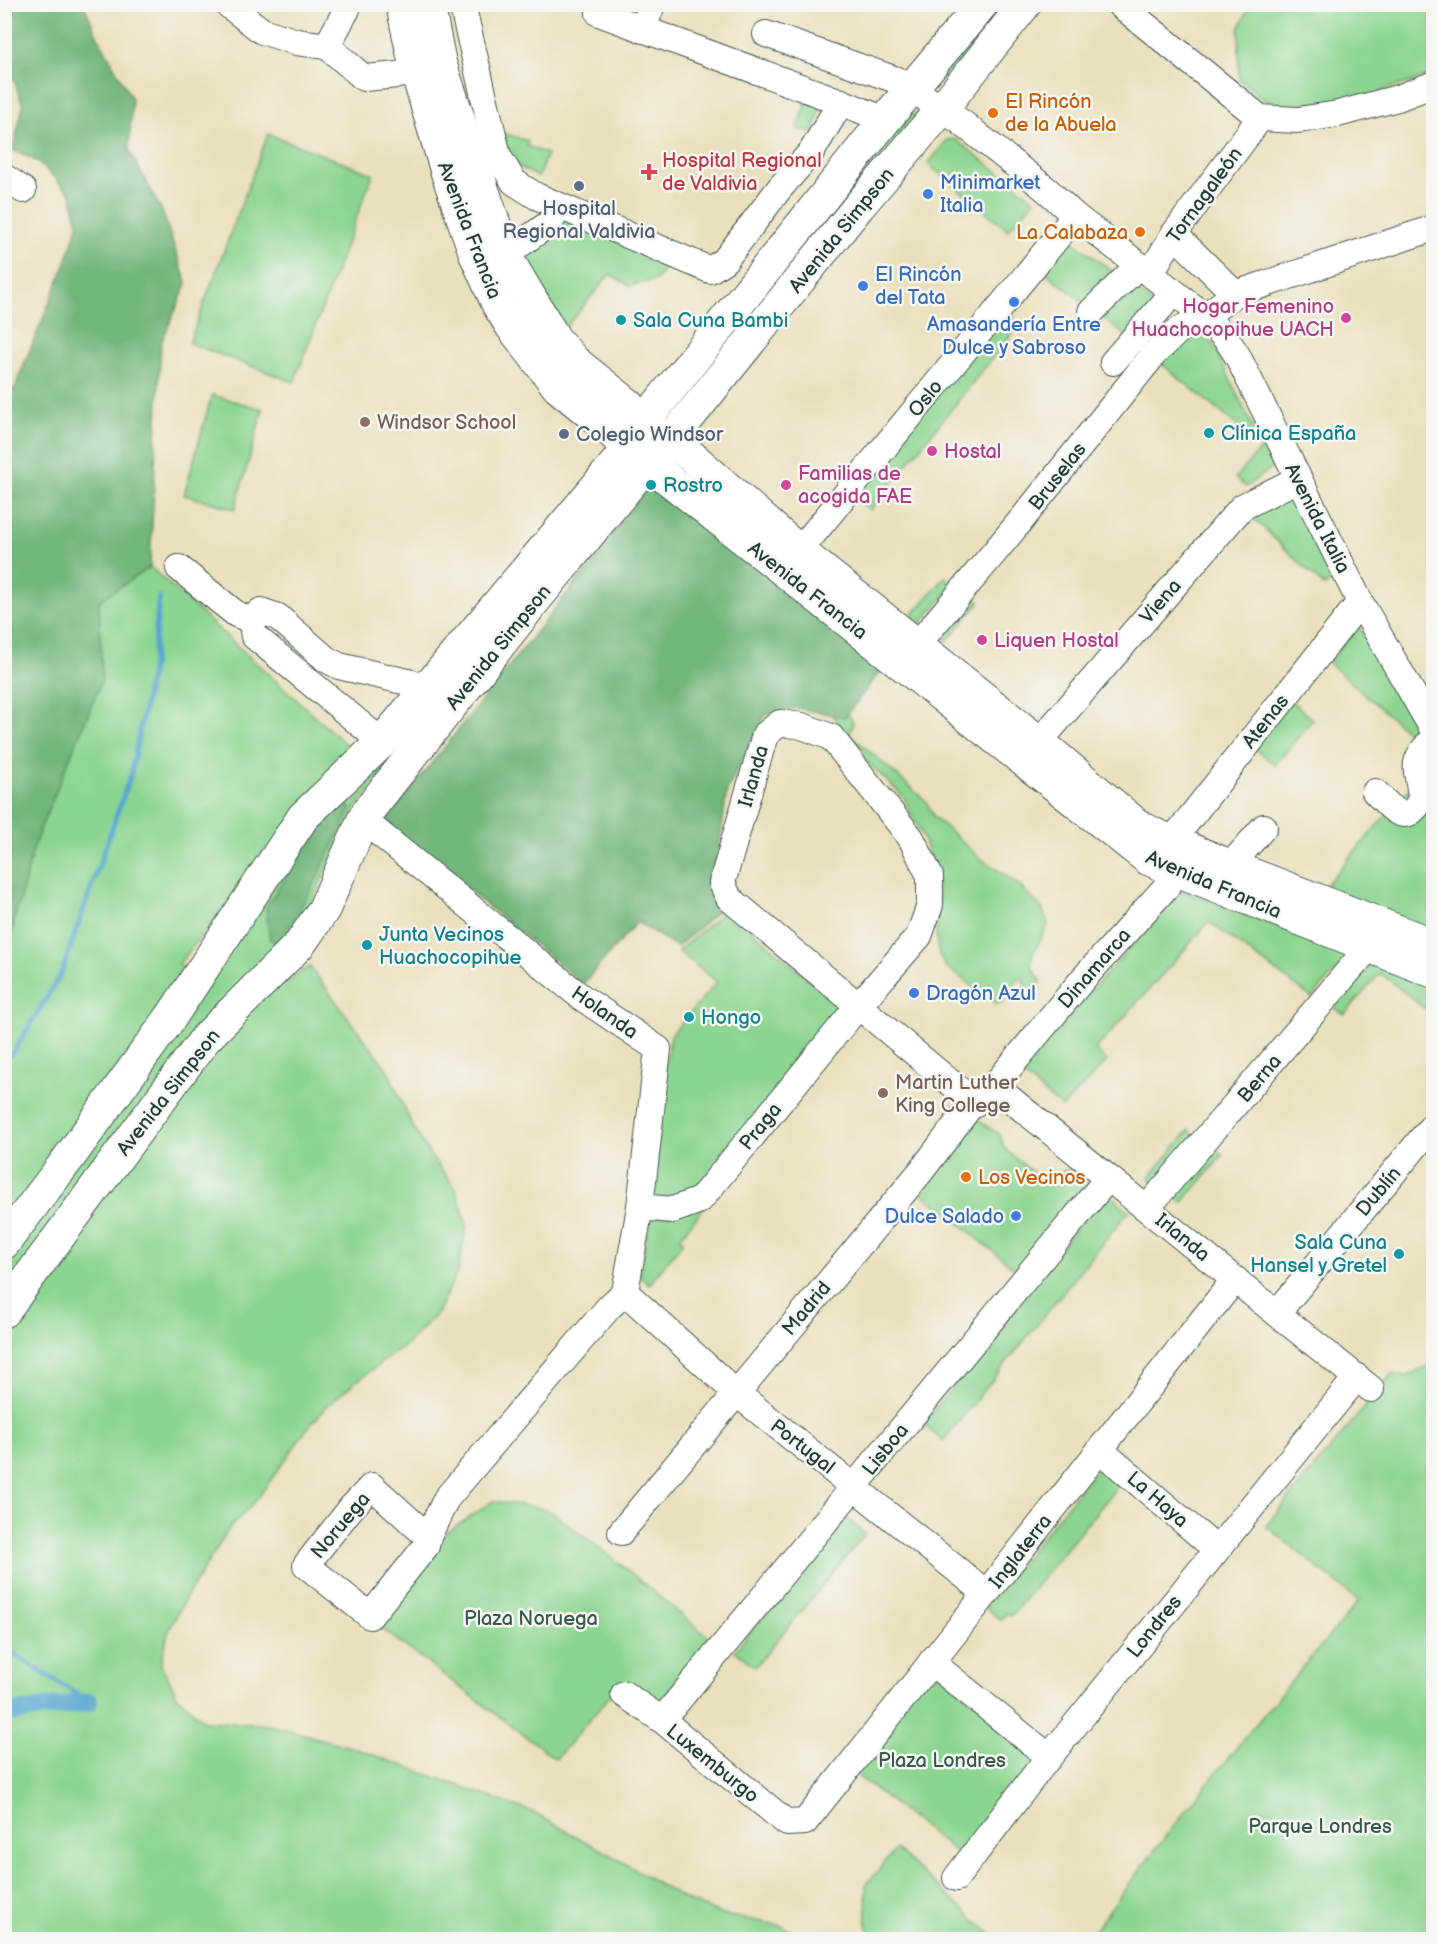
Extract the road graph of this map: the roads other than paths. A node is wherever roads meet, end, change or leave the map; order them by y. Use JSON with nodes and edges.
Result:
{"nodes":[{"id":1,"x":226,"y":4,"type":"edge"},
{"id":2,"x":402,"y":4,"type":"edge"},
{"id":3,"x":428,"y":4,"type":"edge"},
{"id":4,"x":462,"y":4,"type":"edge"},
{"id":5,"x":602,"y":4,"type":"edge"},
{"id":6,"x":652,"y":4,"type":"edge"},
{"id":7,"x":982,"y":4,"type":"edge"},
{"id":8,"x":1025,"y":4,"type":"edge"},
{"id":9,"x":1119,"y":4,"type":"edge"},
{"id":10,"x":347,"y":9,"type":"dead end"},
{"id":11,"x":643,"y":30,"type":"junction"},
{"id":12,"x":766,"y":34,"type":"dead end"},
{"id":13,"x":327,"y":46,"type":"junction"},
{"id":14,"x":428,"y":66,"type":"junction"},
{"id":15,"x":1434,"y":84,"type":"edge"},
{"id":16,"x":912,"y":90,"type":"junction"},
{"id":17,"x":841,"y":102,"type":"junction"},
{"id":18,"x":941,"y":110,"type":"junction"},
{"id":19,"x":1260,"y":118,"type":"junction"},
{"id":20,"x":885,"y":120,"type":"junction"},
{"id":21,"x":559,"y":207,"type":"junction"},
{"id":22,"x":1075,"y":216,"type":"junction"},
{"id":23,"x":1434,"y":228,"type":"edge"},
{"id":24,"x":1174,"y":234,"type":"junction"},
{"id":25,"x":505,"y":255,"type":"junction"},
{"id":26,"x":1145,"y":270,"type":"junction"},
{"id":27,"x":1174,"y":291,"type":"junction"},
{"id":28,"x":1235,"y":294,"type":"junction"},
{"id":29,"x":1091,"y":312,"type":"dead end"},
{"id":30,"x":1205,"y":315,"type":"junction"},
{"id":31,"x":1113,"y":362,"type":"dead end"},
{"id":32,"x":643,"y":423,"type":"junction"},
{"id":33,"x":668,"y":440,"type":"junction"},
{"id":34,"x":638,"y":457,"type":"junction"},
{"id":35,"x":1298,"y":479,"type":"junction"},
{"id":36,"x":799,"y":551,"type":"junction"},
{"id":37,"x":179,"y":568,"type":"dead end"},
{"id":38,"x":1360,"y":602,"type":"junction"},
{"id":39,"x":251,"y":620,"type":"junction"},
{"id":40,"x":916,"y":645,"type":"junction"},
{"id":41,"x":430,"y":685,"type":"junction"},
{"id":42,"x":1434,"y":731,"type":"edge"},
{"id":43,"x":1434,"y":738,"type":"edge"},
{"id":44,"x":382,"y":742,"type":"junction"},
{"id":45,"x":1039,"y":742,"type":"junction"},
{"id":46,"x":1374,"y":792,"type":"dead end"},
{"id":47,"x":363,"y":819,"type":"junction"},
{"id":48,"x":1264,"y":827,"type":"dead end"},
{"id":49,"x":1172,"y":856,"type":"junction"},
{"id":50,"x":1230,"y":866,"type":"junction"},
{"id":51,"x":1434,"y":945,"type":"edge"},
{"id":52,"x":1369,"y":947,"type":"junction"},
{"id":53,"x":1434,"y":972,"type":"edge"},
{"id":54,"x":859,"y":1005,"type":"junction"},
{"id":55,"x":171,"y":1017,"type":"junction"},
{"id":56,"x":205,"y":1039,"type":"junction"},
{"id":57,"x":994,"y":1086,"type":"junction"},
{"id":58,"x":975,"y":1103,"type":"junction"},
{"id":59,"x":1434,"y":1124,"type":"edge"},
{"id":60,"x":1108,"y":1178,"type":"junction"},
{"id":61,"x":640,"y":1207,"type":"junction"},
{"id":62,"x":1147,"y":1208,"type":"junction"},
{"id":63,"x":4,"y":1243,"type":"edge"},
{"id":64,"x":1234,"y":1279,"type":"junction"},
{"id":65,"x":626,"y":1292,"type":"junction"},
{"id":66,"x":4,"y":1311,"type":"edge"},
{"id":67,"x":1277,"y":1312,"type":"junction"},
{"id":68,"x":1364,"y":1383,"type":"joint"},
{"id":69,"x":735,"y":1392,"type":"junction"},
{"id":70,"x":1100,"y":1450,"type":"junction"},
{"id":71,"x":854,"y":1486,"type":"junction"},
{"id":72,"x":621,"y":1532,"type":"dead end"},
{"id":73,"x":428,"y":1537,"type":"junction"},
{"id":74,"x":1216,"y":1549,"type":"junction"},
{"id":75,"x":986,"y":1593,"type":"junction"},
{"id":76,"x":931,"y":1662,"type":"junction"},
{"id":77,"x":624,"y":1694,"type":"dead end"},
{"id":78,"x":662,"y":1720,"type":"junction"},
{"id":79,"x":1049,"y":1757,"type":"junction"},
{"id":80,"x":805,"y":1822,"type":"joint"},
{"id":81,"x":956,"y":1878,"type":"dead end"}],
"edges":[{"from":1,"to":13,"type":"street"},
{"from":2,"to":14,"type":"main road","name":"Avenida Francia"},
{"from":3,"to":14,"type":"main road","name":"Avenida Francia"},
{"from":4,"to":21,"type":"street"},
{"from":5,"to":11,"type":"street"},
{"from":6,"to":11,"type":"street"},
{"from":7,"to":16,"type":"main road","name":"Avenida Simpson"},
{"from":8,"to":18,"type":"main road","name":"Avenida Simpson"},
{"from":9,"to":19,"type":"street"},
{"from":10,"to":13,"type":"street"},
{"from":11,"to":17,"type":"street"},
{"from":12,"to":16,"type":"street","name":"Avenida Italia"},
{"from":13,"to":14,"type":"street"},
{"from":14,"to":25,"type":"main road","name":"Avenida Francia"},
{"from":14,"to":34,"type":"main road","name":"Avenida Francia"},
{"from":15,"to":19,"type":"street"},
{"from":16,"to":18,"type":"street","name":"Avenida Italia"},
{"from":16,"to":20,"type":"main road","name":"Avenida Simpson"},
{"from":17,"to":20,"type":"street"},
{"from":17,"to":21,"type":"street"},
{"from":18,"to":22,"type":"street","name":"Avenida Italia"},
{"from":18,"to":33,"type":"main road","name":"Avenida Simpson"},
{"from":19,"to":24,"type":"street","name":"Tornagaleón"},
{"from":20,"to":32,"type":"main road","name":"Avenida Simpson"},
{"from":21,"to":25,"type":"street"},
{"from":22,"to":26,"type":"street","name":"Avenida Italia"},
{"from":22,"to":36,"type":"street","name":"Oslo"},
{"from":23,"to":28,"type":"street","name":"Bruselas"},
{"from":24,"to":26,"type":"street","name":"Tornagaleón"},
{"from":24,"to":28,"type":"street"},
{"from":25,"to":32,"type":"main road","name":"Avenida Francia"},
{"from":26,"to":27,"type":"street","name":"Avenida Italia"},
{"from":26,"to":29,"type":"street","name":"Tornagaleón"},
{"from":27,"to":30,"type":"street","name":"Avenida Italia"},
{"from":27,"to":31,"type":"street"},
{"from":28,"to":30,"type":"street","name":"Bruselas"},
{"from":30,"to":35,"type":"street","name":"Avenida Italia"},
{"from":30,"to":40,"type":"street","name":"Bruselas"},
{"from":32,"to":33,"type":"main road","name":"Avenida Francia"},
{"from":32,"to":34,"type":"main road","name":"Avenida Simpson"},
{"from":33,"to":34,"type":"main road","name":"Avenida Simpson"},
{"from":33,"to":36,"type":"main road","name":"Avenida Francia"},
{"from":34,"to":41,"type":"main road","name":"Avenida Simpson"},
{"from":34,"to":47,"type":"main road","name":"Avenida Simpson"},
{"from":34,"to":49,"type":"main road","name":"Avenida Francia"},
{"from":35,"to":38,"type":"street","name":"Avenida Italia"},
{"from":35,"to":45,"type":"street","name":"Viena"},
{"from":36,"to":40,"type":"main road","name":"Avenida Francia"},
{"from":37,"to":39,"type":"street"},
{"from":38,"to":42,"type":"street","name":"Avenida Italia"},
{"from":38,"to":49,"type":"street","name":"Atenas"},
{"from":39,"to":41,"type":"street"},
{"from":39,"to":44,"type":"street"},
{"from":40,"to":45,"type":"main road","name":"Avenida Francia"},
{"from":41,"to":44,"type":"main road","name":"Avenida Simpson"},
{"from":43,"to":46,"type":"street"},
{"from":44,"to":55,"type":"main road","name":"Avenida Simpson"},
{"from":45,"to":49,"type":"main road","name":"Avenida Francia"},
{"from":47,"to":56,"type":"main road","name":"Avenida Simpson"},
{"from":47,"to":61,"type":"street","name":"Holanda"},
{"from":48,"to":50,"type":"street"},
{"from":49,"to":50,"type":"main road","name":"Avenida Francia"},
{"from":49,"to":52,"type":"main road","name":"Avenida Francia"},
{"from":49,"to":57,"type":"street","name":"Dinamarca"},
{"from":50,"to":51,"type":"main road","name":"Avenida Francia"},
{"from":52,"to":53,"type":"main road","name":"Avenida Francia"},
{"from":52,"to":62,"type":"street","name":"Berna"},
{"from":54,"to":54,"type":"street","name":"Irlanda"},
{"from":54,"to":58,"type":"street","name":"Irlanda"},
{"from":54,"to":61,"type":"street","name":"Praga"},
{"from":55,"to":56,"type":"main road"},
{"from":55,"to":63,"type":"main road","name":"Avenida Simpson"},
{"from":56,"to":66,"type":"main road","name":"Avenida Simpson"},
{"from":57,"to":58,"type":"street","name":"Madrid"},
{"from":57,"to":60,"type":"street","name":"Irlanda"},
{"from":58,"to":69,"type":"street","name":"Madrid"},
{"from":59,"to":67,"type":"street","name":"Dublín"},
{"from":60,"to":62,"type":"street","name":"Irlanda"},
{"from":60,"to":71,"type":"street","name":"Lisboa"},
{"from":61,"to":65,"type":"street","name":"Holanda"},
{"from":62,"to":64,"type":"street","name":"Irlanda"},
{"from":64,"to":67,"type":"street","name":"Irlanda"},
{"from":64,"to":70,"type":"street","name":"Inglaterra"},
{"from":65,"to":69,"type":"street","name":"Portugal"},
{"from":65,"to":73,"type":"street","name":"Noruega"},
{"from":67,"to":68,"type":"street","name":"Irlanda"},
{"from":68,"to":74,"type":"street","name":"Londres"},
{"from":69,"to":71,"type":"street","name":"Portugal"},
{"from":69,"to":72,"type":"street","name":"Madrid"},
{"from":70,"to":74,"type":"street","name":"La Haya"},
{"from":70,"to":75,"type":"street","name":"Inglaterra"},
{"from":71,"to":75,"type":"street","name":"Portugal"},
{"from":71,"to":78,"type":"street","name":"Lisboa"},
{"from":73,"to":73,"type":"street","name":"Noruega"},
{"from":74,"to":79,"type":"street","name":"Londres"},
{"from":75,"to":76,"type":"street","name":"Inglaterra"},
{"from":76,"to":79,"type":"street"},
{"from":76,"to":80,"type":"street","name":"Inglaterra"},
{"from":77,"to":78,"type":"street","name":"Luxemburgo"},
{"from":78,"to":80,"type":"street","name":"Luxemburgo"},
{"from":79,"to":81,"type":"street","name":"Londres"}]}
